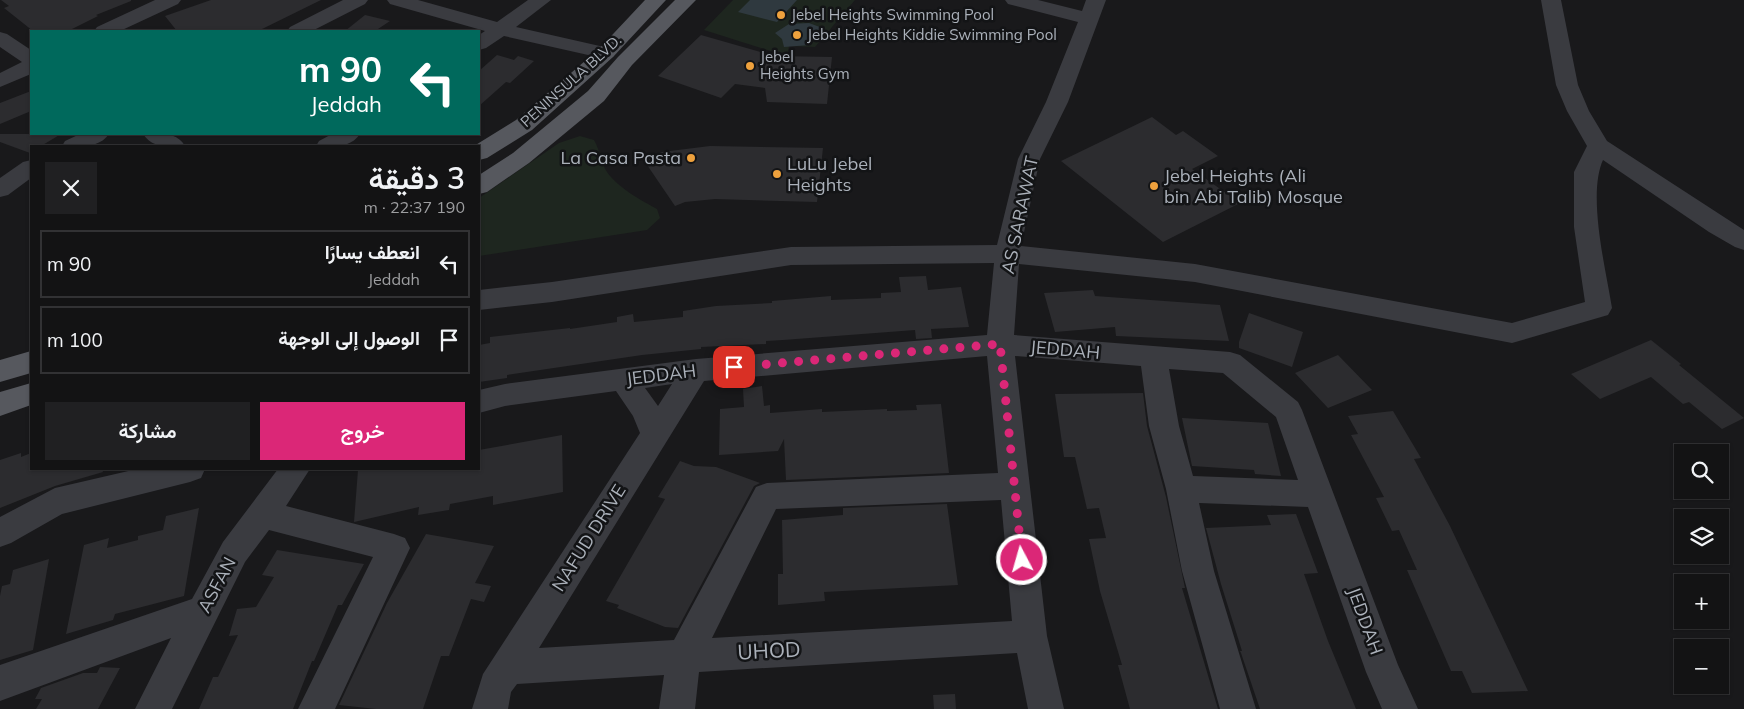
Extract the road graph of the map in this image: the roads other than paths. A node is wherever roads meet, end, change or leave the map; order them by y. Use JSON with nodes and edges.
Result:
{"nodes":[{"id":1,"x":171,"y":0,"type":"edge"},
{"id":2,"x":358,"y":0,"type":"edge"},
{"id":3,"x":397,"y":0,"type":"edge"},
{"id":4,"x":542,"y":0,"type":"edge"},
{"id":5,"x":656,"y":0,"type":"edge"},
{"id":6,"x":686,"y":0,"type":"edge"},
{"id":7,"x":1015,"y":0,"type":"edge"},
{"id":8,"x":1551,"y":0,"type":"edge"},
{"id":9,"x":1093,"y":10,"type":"edge"},
{"id":10,"x":500,"y":29,"type":"junction"},
{"id":11,"x":106,"y":30,"type":"edge"},
{"id":12,"x":299,"y":30,"type":"edge"},
{"id":13,"x":0,"y":38,"type":"edge"},
{"id":14,"x":480,"y":43,"type":"edge"},
{"id":15,"x":606,"y":53,"type":"junction"},
{"id":16,"x":30,"y":58,"type":"edge"},
{"id":17,"x":30,"y":66,"type":"edge"},
{"id":18,"x":0,"y":81,"type":"edge"},
{"id":19,"x":96,"y":135,"type":"edge"},
{"id":20,"x":156,"y":135,"type":"edge"},
{"id":21,"x":347,"y":135,"type":"edge"},
{"id":22,"x":75,"y":145,"type":"edge"},
{"id":23,"x":172,"y":145,"type":"edge"},
{"id":24,"x":329,"y":145,"type":"edge"},
{"id":25,"x":1598,"y":146,"type":"junction"},
{"id":26,"x":480,"y":152,"type":"edge"},
{"id":27,"x":30,"y":168,"type":"edge"},
{"id":28,"x":480,"y":185,"type":"edge"},
{"id":29,"x":0,"y":189,"type":"edge"},
{"id":30,"x":1744,"y":241,"type":"edge"},
{"id":31,"x":1007,"y":254,"type":"junction"},
{"id":32,"x":480,"y":300,"type":"edge"},
{"id":33,"x":1000,"y":344,"type":"junction"},
{"id":34,"x":1153,"y":357,"type":"junction"},
{"id":35,"x":30,"y":362,"type":"edge"},
{"id":36,"x":696,"y":370,"type":"junction"},
{"id":37,"x":0,"y":371,"type":"edge"},
{"id":38,"x":623,"y":379,"type":"junction"},
{"id":39,"x":30,"y":394,"type":"edge"},
{"id":40,"x":480,"y":401,"type":"edge"},
{"id":41,"x":0,"y":404,"type":"edge"},
{"id":42,"x":655,"y":435,"type":"junction"},
{"id":43,"x":186,"y":470,"type":"edge"},
{"id":44,"x":294,"y":470,"type":"edge"},
{"id":45,"x":1014,"y":486,"type":"junction"},
{"id":46,"x":1181,"y":489,"type":"junction"},
{"id":47,"x":1318,"y":494,"type":"junction"},
{"id":48,"x":262,"y":514,"type":"junction"},
{"id":49,"x":0,"y":533,"type":"edge"},
{"id":50,"x":203,"y":611,"type":"junction"},
{"id":51,"x":1030,"y":636,"type":"junction"},
{"id":52,"x":684,"y":656,"type":"junction"},
{"id":53,"x":507,"y":667,"type":"junction"},
{"id":54,"x":0,"y":683,"type":"edge"},
{"id":55,"x":153,"y":709,"type":"edge"},
{"id":56,"x":316,"y":709,"type":"edge"},
{"id":57,"x":490,"y":709,"type":"edge"},
{"id":58,"x":677,"y":709,"type":"edge"},
{"id":59,"x":1046,"y":709,"type":"edge"},
{"id":60,"x":1238,"y":709,"type":"edge"},
{"id":61,"x":1400,"y":709,"type":"edge"}],
"edges":[{"from":1,"to":11,"type":"street"},
{"from":2,"to":12,"type":"street"},
{"from":3,"to":10,"type":"street"},
{"from":4,"to":10,"type":"street"},
{"from":5,"to":15,"type":"main road","name":"PENINSULA BLVD."},
{"from":6,"to":28,"type":"main road","name":"PENINSULA BLVD."},
{"from":7,"to":9,"type":"street"},
{"from":8,"to":25,"type":"street"},
{"from":9,"to":31,"type":"street","name":"AS SARAWAT"},
{"from":10,"to":14,"type":"street"},
{"from":10,"to":15,"type":"street"},
{"from":13,"to":16,"type":"street"},
{"from":15,"to":26,"type":"main road","name":"PENINSULA BLVD."},
{"from":17,"to":18,"type":"street"},
{"from":19,"to":22,"type":"street"},
{"from":20,"to":23,"type":"street"},
{"from":21,"to":24,"type":"street"},
{"from":25,"to":30,"type":"street"},
{"from":25,"to":31,"type":"street"},
{"from":27,"to":29,"type":"street"},
{"from":31,"to":32,"type":"street"},
{"from":31,"to":33,"type":"street","name":"AS SARAWAT"},
{"from":33,"to":34,"type":"street","name":"JEDDAH"},
{"from":33,"to":36,"type":"street","name":"JEDDAH"},
{"from":33,"to":45,"type":"street","name":"AS SARAWAT"},
{"from":34,"to":46,"type":"street"},
{"from":34,"to":47,"type":"street","name":"JEDDAH"},
{"from":35,"to":37,"type":"main road"},
{"from":36,"to":38,"type":"street","name":"JEDDAH"},
{"from":36,"to":42,"type":"street","name":"NAFUD DRIVE"},
{"from":38,"to":40,"type":"street","name":"JEDDAH"},
{"from":38,"to":42,"type":"street"},
{"from":39,"to":41,"type":"main road"},
{"from":42,"to":53,"type":"street","name":"NAFUD DRIVE"},
{"from":43,"to":49,"type":"street"},
{"from":44,"to":48,"type":"street","name":"ASFAN"},
{"from":45,"to":51,"type":"street","name":"AS SARAWAT"},
{"from":45,"to":52,"type":"street"},
{"from":46,"to":47,"type":"street"},
{"from":46,"to":60,"type":"street"},
{"from":47,"to":61,"type":"street","name":"JEDDAH"},
{"from":48,"to":50,"type":"street","name":"ASFAN"},
{"from":48,"to":56,"type":"street"},
{"from":50,"to":54,"type":"street"},
{"from":50,"to":55,"type":"street","name":"ASFAN"},
{"from":51,"to":52,"type":"street","name":"UHOD"},
{"from":51,"to":59,"type":"street","name":"AS SARAWAT"},
{"from":52,"to":53,"type":"street","name":"UHOD"},
{"from":52,"to":58,"type":"street"},
{"from":53,"to":57,"type":"street","name":"NAFUD DRIVE"}]}
